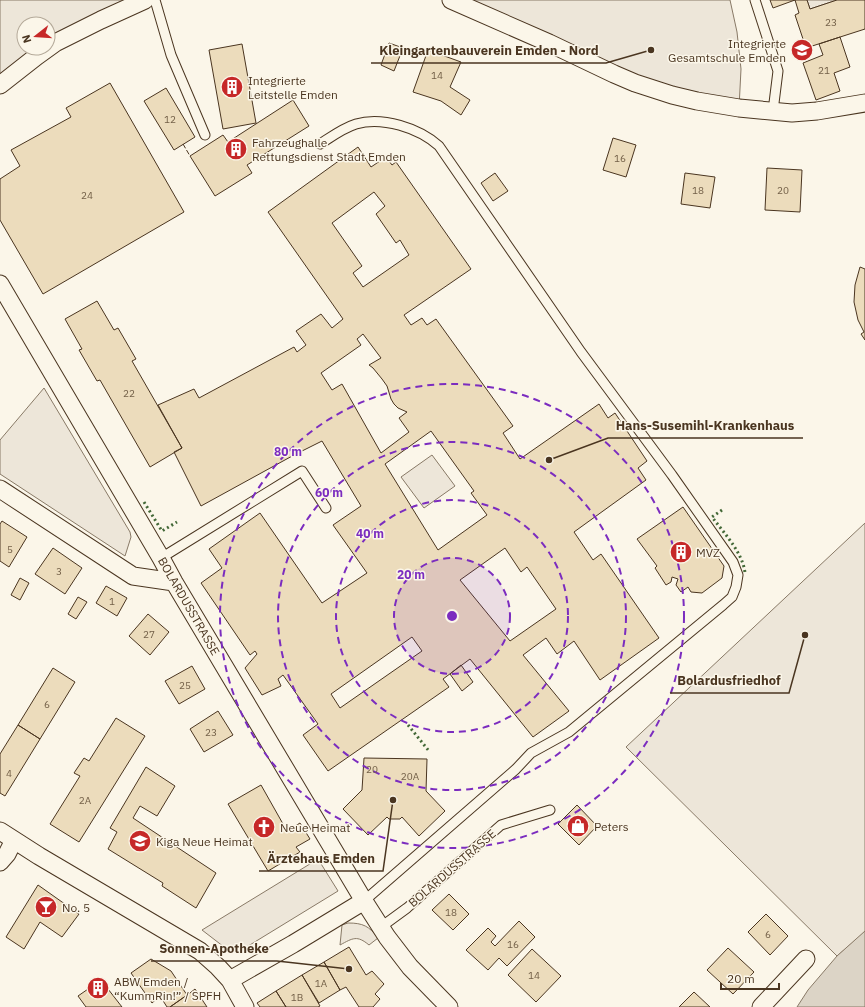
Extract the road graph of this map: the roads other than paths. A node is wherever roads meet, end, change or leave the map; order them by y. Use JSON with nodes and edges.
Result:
{"nodes":[{"id":1,"x":145,"y":0,"type":"edge"},
{"id":2,"x":155,"y":0,"type":"edge"},
{"id":3,"x":451,"y":0,"type":"edge"},
{"id":4,"x":755,"y":0,"type":"edge"},
{"id":5,"x":0,"y":85,"type":"edge"},
{"id":6,"x":865,"y":103,"type":"edge"},
{"id":7,"x":773,"y":111,"type":"junction"},
{"id":8,"x":205,"y":135,"type":"dead end"},
{"id":9,"x":320,"y":144,"type":"dead end"},
{"id":10,"x":0,"y":284,"type":"edge"},
{"id":11,"x":0,"y":489,"type":"edge"},
{"id":12,"x":326,"y":508,"type":"dead end"},
{"id":13,"x":161,"y":558,"type":"junction"},
{"id":14,"x":174,"y":582,"type":"junction"},
{"id":15,"x":550,"y":810,"type":"dead end"},
{"id":16,"x":7,"y":835,"type":"edge"},
{"id":17,"x":0,"y":862,"type":"edge"},
{"id":18,"x":364,"y":901,"type":"junction"},
{"id":19,"x":381,"y":927,"type":"junction"},
{"id":20,"x":806,"y":959,"type":"dead end"},
{"id":21,"x":230,"y":980,"type":"junction"},
{"id":22,"x":245,"y":1007,"type":"edge"},
{"id":23,"x":449,"y":1007,"type":"edge"},
{"id":24,"x":761,"y":1007,"type":"edge"}],
"edges":[{"from":1,"to":5,"type":"street"},
{"from":2,"to":8,"type":"lane"},
{"from":3,"to":7,"type":"street"},
{"from":4,"to":7,"type":"lane"},
{"from":6,"to":7,"type":"street"},
{"from":9,"to":18,"type":"lane"},
{"from":10,"to":13,"type":"street","name":"BOLARDUSSTRASSE"},
{"from":11,"to":14,"type":"street"},
{"from":12,"to":13,"type":"lane"},
{"from":13,"to":14,"type":"street","name":"BOLARDUSSTRASSE"},
{"from":14,"to":18,"type":"street","name":"BOLARDUSSTRASSE"},
{"from":15,"to":19,"type":"lane","name":"BOLARDUSSTRASSE"},
{"from":16,"to":17,"type":"street"},
{"from":16,"to":21,"type":"street"},
{"from":18,"to":19,"type":"street","name":"BOLARDUSSTRASSE"},
{"from":18,"to":21,"type":"street"},
{"from":19,"to":23,"type":"street","name":"BOLARDUSSTRASSE"},
{"from":20,"to":24,"type":"street"},
{"from":21,"to":22,"type":"street"}]}
